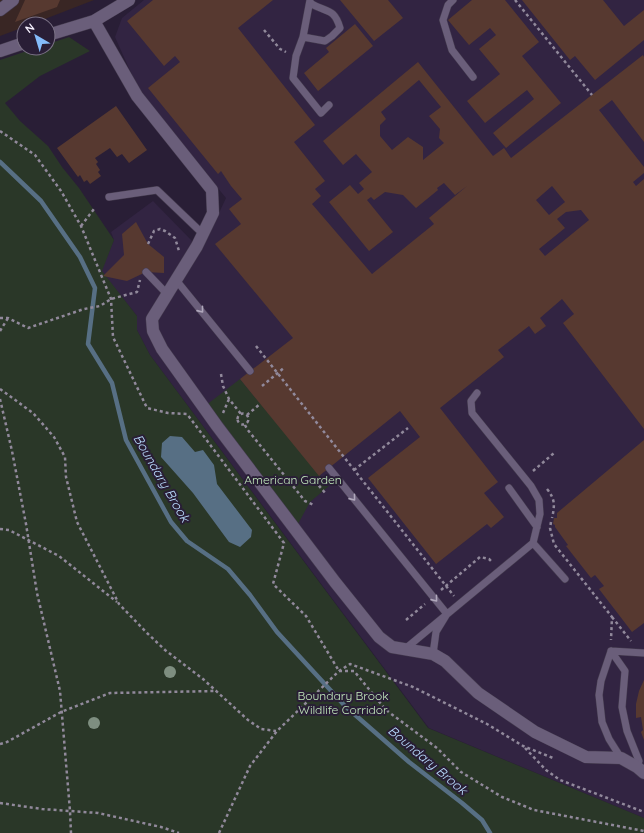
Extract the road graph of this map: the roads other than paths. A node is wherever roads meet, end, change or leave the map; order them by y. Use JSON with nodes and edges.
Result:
{"nodes":[{"id":1,"x":13,"y":0,"type":"edge"},
{"id":2,"x":129,"y":0,"type":"edge"},
{"id":3,"x":454,"y":0,"type":"edge"},
{"id":4,"x":310,"y":1,"type":"edge"},
{"id":5,"x":0,"y":10,"type":"edge"},
{"id":6,"x":94,"y":21,"type":"junction"},
{"id":7,"x":56,"y":33,"type":"edge"},
{"id":8,"x":303,"y":38,"type":"junction"},
{"id":9,"x":16,"y":46,"type":"edge"},
{"id":10,"x":0,"y":51,"type":"edge"},
{"id":11,"x":473,"y":77,"type":"dead end"},
{"id":12,"x":329,"y":105,"type":"dead end"},
{"id":13,"x":108,"y":197,"type":"dead end"},
{"id":14,"x":203,"y":234,"type":"junction"},
{"id":15,"x":144,"y":273,"type":"road end"},
{"id":16,"x":176,"y":280,"type":"junction"},
{"id":17,"x":168,"y":295,"type":"junction"},
{"id":18,"x":250,"y":371,"type":"dead end"},
{"id":19,"x":477,"y":393,"type":"dead end"},
{"id":20,"x":329,"y":468,"type":"dead end"},
{"id":21,"x":509,"y":488,"type":"dead end"},
{"id":22,"x":537,"y":527,"type":"junction"},
{"id":23,"x":533,"y":543,"type":"junction"},
{"id":24,"x":565,"y":579,"type":"dead end"},
{"id":25,"x":448,"y":614,"type":"junction"},
{"id":26,"x":405,"y":649,"type":"junction"},
{"id":27,"x":611,"y":651,"type":"junction"},
{"id":28,"x":433,"y":654,"type":"junction"},
{"id":29,"x":644,"y":654,"type":"edge"},
{"id":30,"x":621,"y":758,"type":"junction"},
{"id":31,"x":640,"y":770,"type":"edge"}],
"edges":[{"from":1,"to":5,"type":"street"},
{"from":2,"to":6,"type":"street"},
{"from":3,"to":11,"type":"lane"},
{"from":4,"to":8,"type":"lane"},
{"from":4,"to":8,"type":"lane"},
{"from":6,"to":7,"type":"street"},
{"from":6,"to":14,"type":"street"},
{"from":8,"to":12,"type":"lane"},
{"from":9,"to":10,"type":"street"},
{"from":13,"to":14,"type":"lane"},
{"from":14,"to":16,"type":"street"},
{"from":15,"to":17,"type":"lane"},
{"from":16,"to":17,"type":"street"},
{"from":16,"to":18,"type":"lane","one_way":true},
{"from":17,"to":26,"type":"street"},
{"from":19,"to":22,"type":"lane"},
{"from":20,"to":25,"type":"lane","one_way":true},
{"from":21,"to":22,"type":"lane"},
{"from":22,"to":23,"type":"lane"},
{"from":23,"to":24,"type":"lane"},
{"from":23,"to":25,"type":"lane"},
{"from":25,"to":26,"type":"lane"},
{"from":25,"to":28,"type":"lane"},
{"from":26,"to":28,"type":"street"},
{"from":27,"to":29,"type":"lane"},
{"from":27,"to":30,"type":"lane"},
{"from":27,"to":31,"type":"lane"},
{"from":28,"to":30,"type":"street"},
{"from":30,"to":31,"type":"street"}]}
